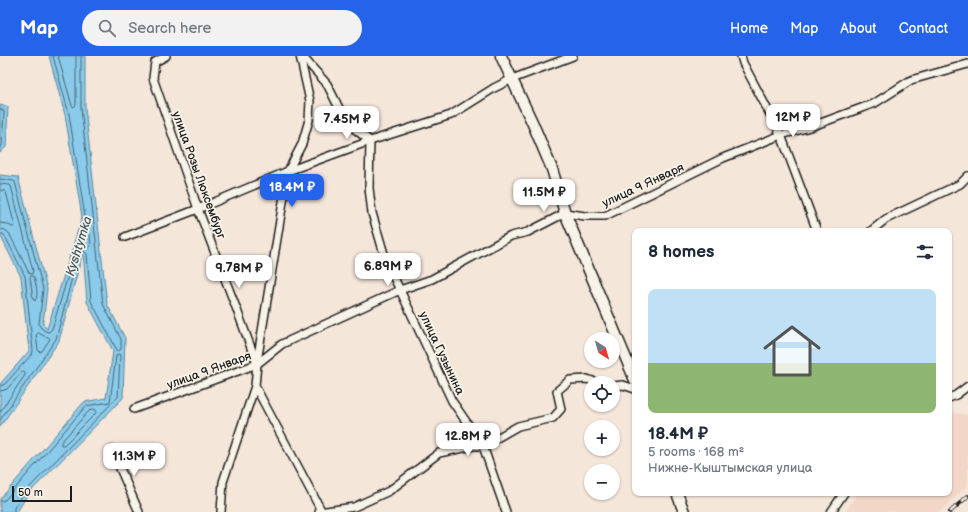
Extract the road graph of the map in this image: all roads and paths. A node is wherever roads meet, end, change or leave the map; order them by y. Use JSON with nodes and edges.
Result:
{"nodes":[{"id":1,"x":166,"y":56,"type":"edge"},
{"id":2,"x":301,"y":56,"type":"edge"},
{"id":3,"x":500,"y":56,"type":"edge"},
{"id":4,"x":573,"y":56,"type":"edge"},
{"id":5,"x":741,"y":56,"type":"edge"},
{"id":6,"x":968,"y":64,"type":"edge"},
{"id":7,"x":512,"y":79,"type":"junction"},
{"id":8,"x":781,"y":135,"type":"junction"},
{"id":9,"x":370,"y":141,"type":"junction"},
{"id":10,"x":288,"y":171,"type":"junction"},
{"id":11,"x":968,"y":176,"type":"edge"},
{"id":12,"x":198,"y":209,"type":"junction"},
{"id":13,"x":565,"y":213,"type":"junction"},
{"id":14,"x":816,"y":228,"type":"edge"},
{"id":15,"x":875,"y":228,"type":"edge"},
{"id":16,"x":125,"y":237,"type":"dead end"},
{"id":17,"x":400,"y":290,"type":"junction"},
{"id":18,"x":257,"y":364,"type":"junction"},
{"id":19,"x":632,"y":373,"type":"edge"},
{"id":20,"x":584,"y":379,"type":"edge"},
{"id":21,"x":255,"y":386,"type":"junction"},
{"id":22,"x":620,"y":386,"type":"edge"},
{"id":23,"x":968,"y":386,"type":"edge"},
{"id":24,"x":632,"y":388,"type":"edge"},
{"id":25,"x":952,"y":397,"type":"edge"},
{"id":26,"x":134,"y":409,"type":"dead end"},
{"id":27,"x":483,"y":446,"type":"junction"},
{"id":28,"x":112,"y":450,"type":"dead end"},
{"id":29,"x":678,"y":496,"type":"edge"},
{"id":30,"x":842,"y":496,"type":"edge"},
{"id":31,"x":139,"y":512,"type":"edge"},
{"id":32,"x":221,"y":512,"type":"edge"},
{"id":33,"x":321,"y":512,"type":"edge"},
{"id":34,"x":506,"y":512,"type":"edge"},
{"id":35,"x":684,"y":512,"type":"edge"},
{"id":36,"x":831,"y":512,"type":"edge"}],
"edges":[{"from":1,"to":12,"type":"street","name":"улица Розы Люксембург"},
{"from":2,"to":9,"type":"street"},
{"from":2,"to":10,"type":"street"},
{"from":3,"to":7,"type":"main road"},
{"from":4,"to":7,"type":"street"},
{"from":5,"to":8,"type":"street"},
{"from":6,"to":8,"type":"street","name":"улица 9 Января"},
{"from":7,"to":9,"type":"street"},
{"from":7,"to":13,"type":"main road"},
{"from":8,"to":13,"type":"street","name":"улица 9 Января"},
{"from":8,"to":14,"type":"street"},
{"from":9,"to":10,"type":"street"},
{"from":9,"to":17,"type":"street","name":"улица Гузынина"},
{"from":10,"to":12,"type":"street"},
{"from":10,"to":18,"type":"street"},
{"from":11,"to":15,"type":"street"},
{"from":12,"to":16,"type":"street"},
{"from":12,"to":18,"type":"street","name":"улица Розы Люксембург"},
{"from":13,"to":17,"type":"street","name":"улица 9 Января"},
{"from":13,"to":19,"type":"main road"},
{"from":17,"to":18,"type":"street","name":"улица 9 Января"},
{"from":17,"to":27,"type":"street","name":"улица Гузынина"},
{"from":18,"to":21,"type":"street","name":"улица Розы Люксембург"},
{"from":18,"to":26,"type":"street","name":"улица 9 Января"},
{"from":20,"to":27,"type":"street"},
{"from":21,"to":32,"type":"street","name":"улица Розы Люксембург"},
{"from":21,"to":33,"type":"street"},
{"from":22,"to":24,"type":"street"},
{"from":23,"to":25,"type":"street"},
{"from":27,"to":33,"type":"street"},
{"from":27,"to":34,"type":"street","name":"улица Гузынина"},
{"from":28,"to":31,"type":"street"},
{"from":29,"to":35,"type":"main road"},
{"from":30,"to":36,"type":"street"}]}
